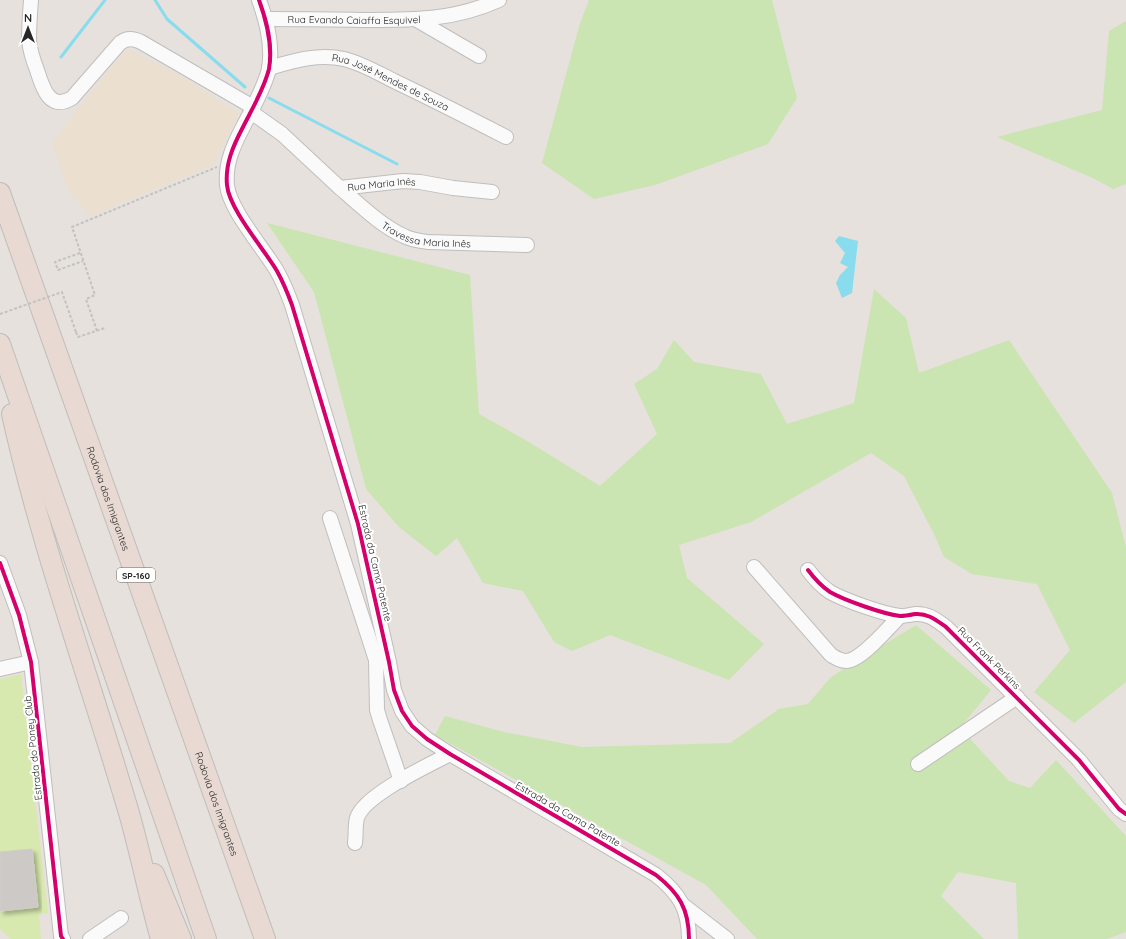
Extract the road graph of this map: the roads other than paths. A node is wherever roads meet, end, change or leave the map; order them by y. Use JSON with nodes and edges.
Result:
{"nodes":[{"id":1,"x":31,"y":0,"type":"edge"},
{"id":2,"x":259,"y":0,"type":"edge"},
{"id":3,"x":499,"y":0,"type":"edge"},
{"id":4,"x":266,"y":19,"type":"junction"},
{"id":5,"x":417,"y":20,"type":"junction"},
{"id":6,"x":480,"y":56,"type":"dead end"},
{"id":7,"x":269,"y":68,"type":"junction"},
{"id":8,"x":252,"y":109,"type":"junction"},
{"id":9,"x":506,"y":138,"type":"dead end"},
{"id":10,"x":340,"y":188,"type":"junction"},
{"id":11,"x":492,"y":192,"type":"dead end"},
{"id":12,"x":0,"y":193,"type":"edge"},
{"id":13,"x":527,"y":246,"type":"dead end"},
{"id":14,"x":0,"y":344,"type":"edge"},
{"id":15,"x":0,"y":357,"type":"edge"},
{"id":16,"x":330,"y":518,"type":"dead end"},
{"id":17,"x":0,"y":563,"type":"edge"},
{"id":18,"x":754,"y":567,"type":"dead end"},
{"id":19,"x":808,"y":570,"type":"dead end"},
{"id":20,"x":900,"y":616,"type":"junction"},
{"id":21,"x":31,"y":662,"type":"junction"},
{"id":22,"x":0,"y":669,"type":"edge"},
{"id":23,"x":1017,"y":697,"type":"junction"},
{"id":24,"x":450,"y":754,"type":"junction"},
{"id":25,"x":918,"y":764,"type":"dead end"},
{"id":26,"x":401,"y":781,"type":"junction"},
{"id":27,"x":1124,"y":808,"type":"edge"},
{"id":28,"x":130,"y":815,"type":"junction"},
{"id":29,"x":355,"y":843,"type":"dead end"},
{"id":30,"x":683,"y":905,"type":"junction"},
{"id":31,"x":121,"y":918,"type":"dead end"},
{"id":32,"x":265,"y":933,"type":"edge"},
{"id":33,"x":61,"y":938,"type":"edge"},
{"id":34,"x":90,"y":939,"type":"edge"},
{"id":35,"x":161,"y":939,"type":"edge"},
{"id":36,"x":181,"y":939,"type":"edge"},
{"id":37,"x":206,"y":939,"type":"edge"},
{"id":38,"x":689,"y":939,"type":"edge"},
{"id":39,"x":727,"y":939,"type":"edge"}],
"edges":[{"from":1,"to":8,"type":"street","name":"Rua Maria Inês"},
{"from":2,"to":4,"type":"street","name":"Estrada da Cama Patente"},
{"from":3,"to":5,"type":"street"},
{"from":4,"to":5,"type":"street","name":"Rua Evando Caiaffa Esquivel"},
{"from":4,"to":7,"type":"street","name":"Estrada da Cama Patente"},
{"from":5,"to":6,"type":"street","name":"Rua Evando Caiaffa Esquivel"},
{"from":7,"to":8,"type":"street","name":"Estrada da Cama Patente"},
{"from":7,"to":9,"type":"street","name":"Rua José Mendes de Souza"},
{"from":8,"to":10,"type":"street","name":"Rua Maria Inês"},
{"from":8,"to":24,"type":"street","name":"Estrada da Cama Patente"},
{"from":10,"to":11,"type":"street","name":"Rua Maria Inês"},
{"from":10,"to":13,"type":"street","name":"Travessa Maria Inês"},
{"from":12,"to":32,"type":"highway","name":"Rodovia dos Imigrantes","number":"SP-160"},
{"from":14,"to":37,"type":"highway"},
{"from":15,"to":28,"type":"highway"},
{"from":16,"to":26,"type":"street"},
{"from":17,"to":21,"type":"street","name":"Estrada do Poney Club"},
{"from":18,"to":20,"type":"street"},
{"from":19,"to":20,"type":"street","name":"Rua Frank Perkins"},
{"from":20,"to":23,"type":"street","name":"Rua Frank Perkins"},
{"from":21,"to":22,"type":"street"},
{"from":21,"to":33,"type":"street","name":"Estrada do Poney Club"},
{"from":23,"to":25,"type":"street"},
{"from":23,"to":27,"type":"street","name":"Rua Frank Perkins"},
{"from":24,"to":26,"type":"street"},
{"from":24,"to":30,"type":"street","name":"Estrada da Cama Patente"},
{"from":26,"to":29,"type":"street"},
{"from":28,"to":35,"type":"highway"},
{"from":28,"to":36,"type":"highway"},
{"from":30,"to":38,"type":"street","name":"Estrada da Cama Patente"},
{"from":30,"to":39,"type":"street"},
{"from":31,"to":34,"type":"street"}]}
